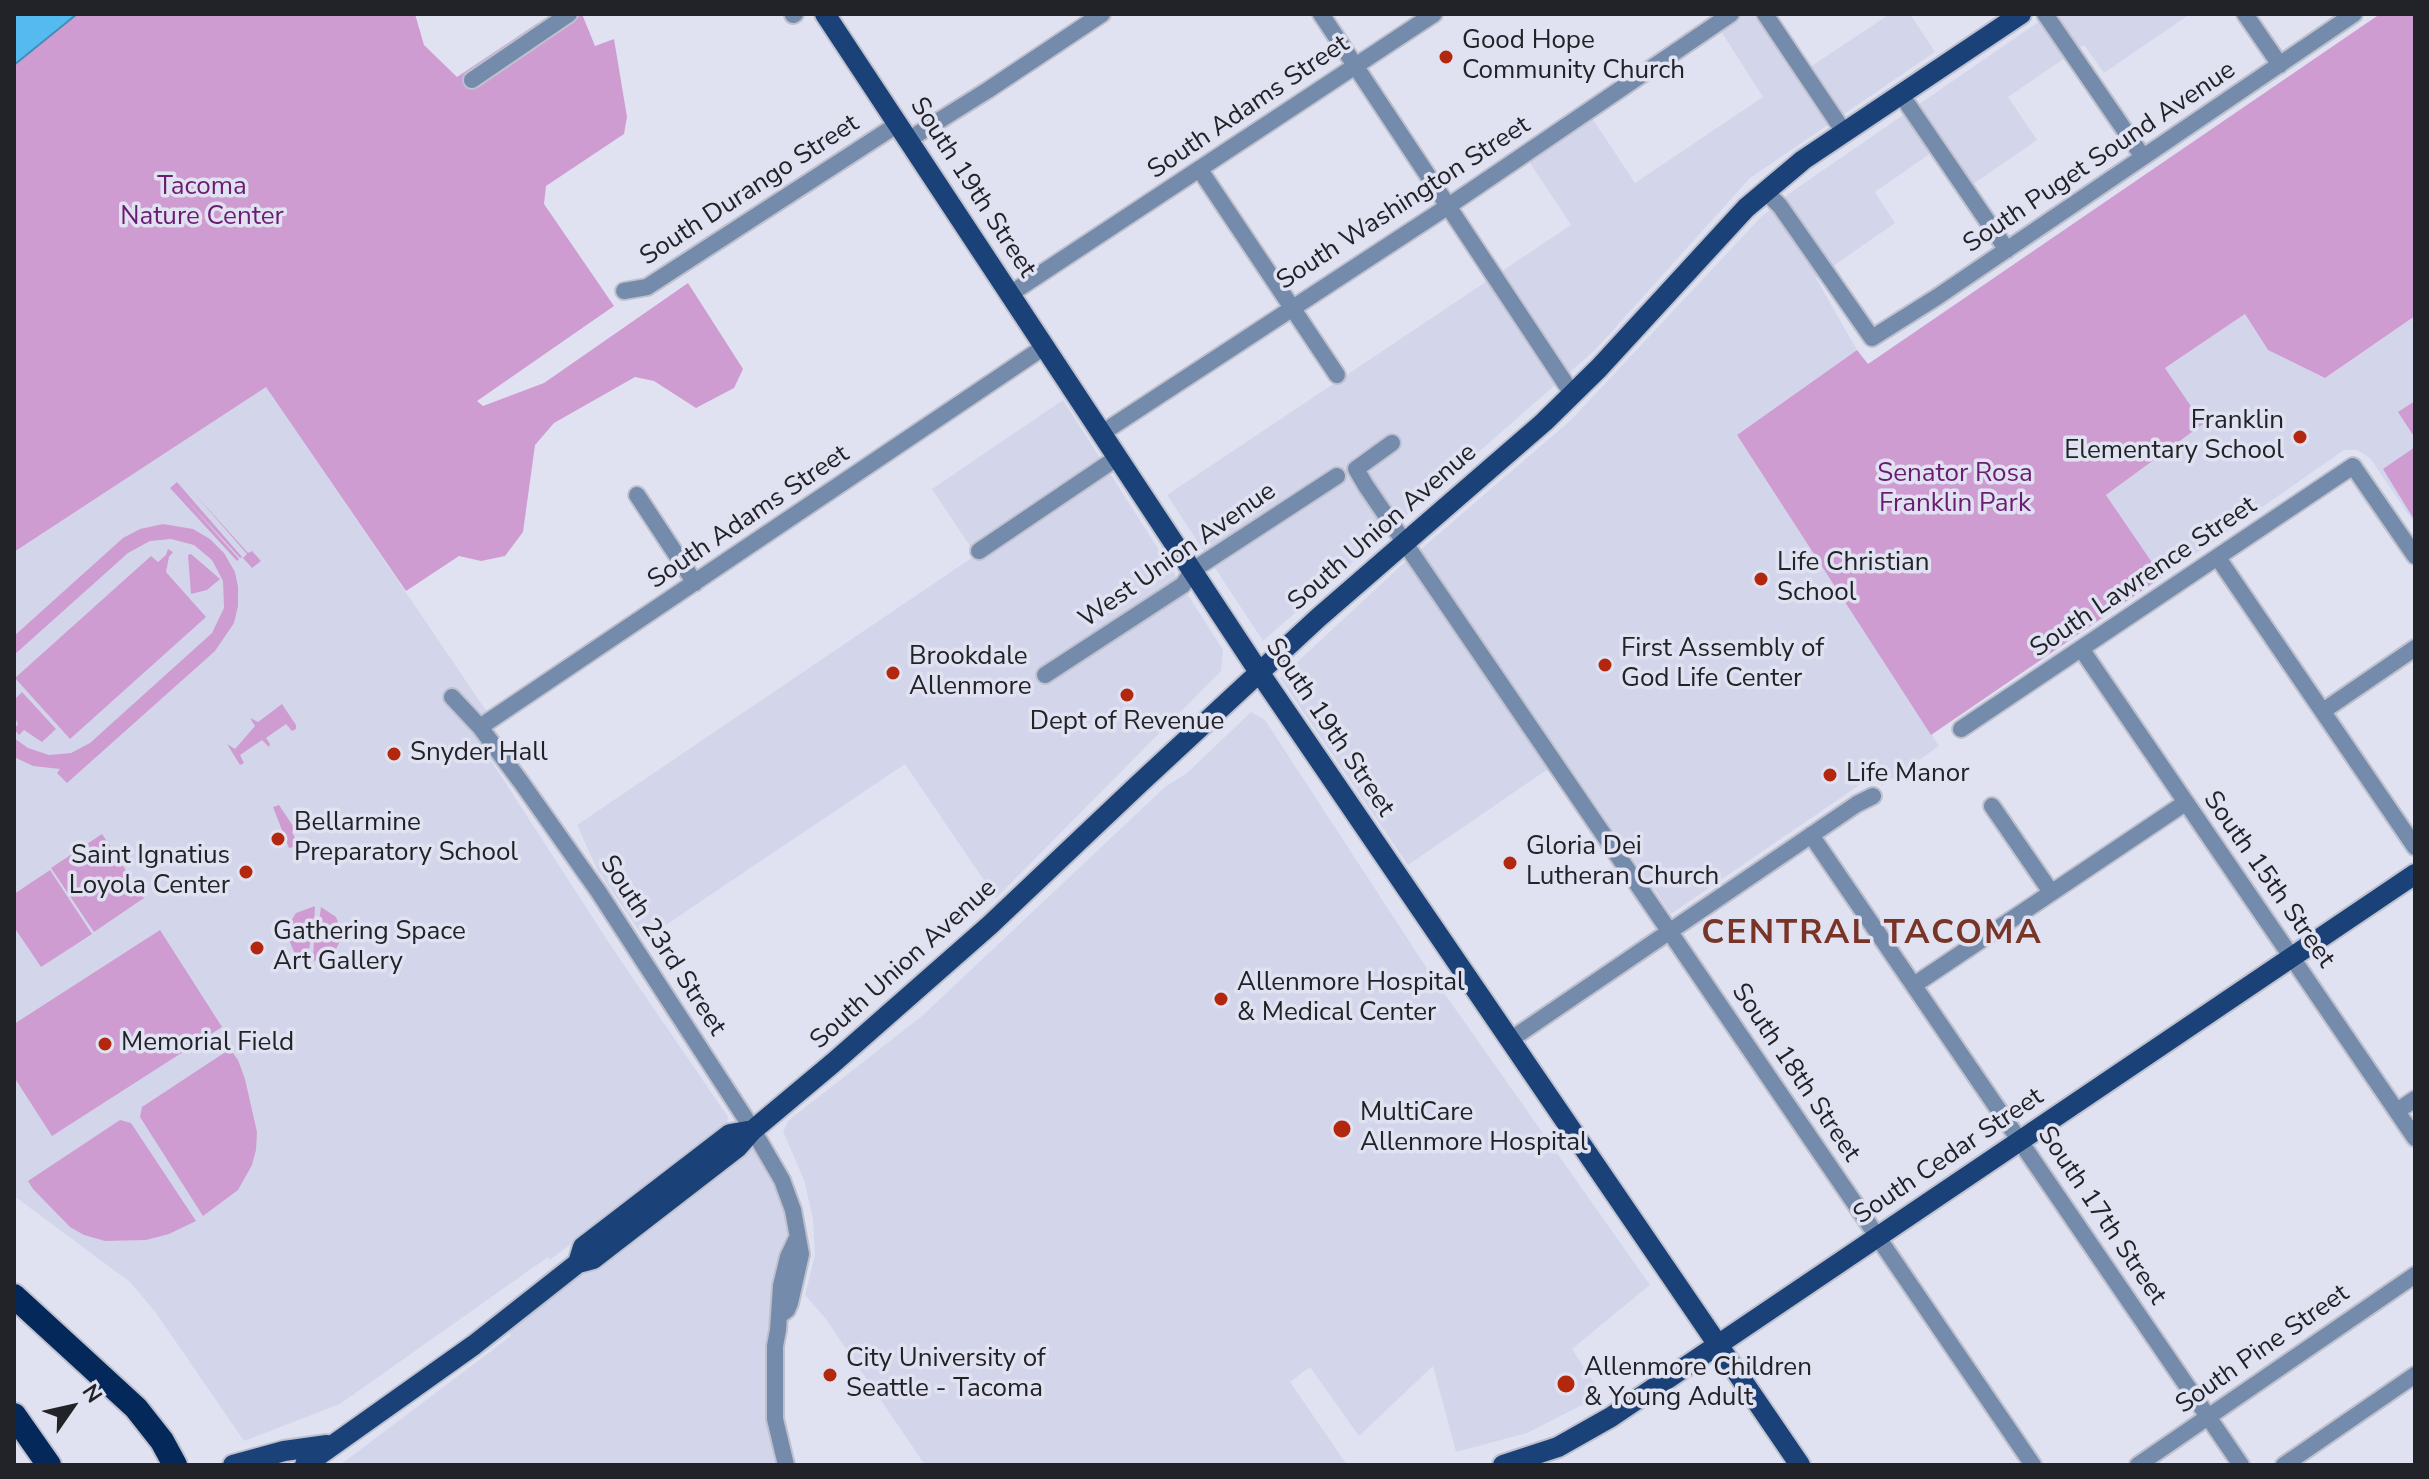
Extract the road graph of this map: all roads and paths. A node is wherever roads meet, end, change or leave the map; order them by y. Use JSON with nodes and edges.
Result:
{"nodes":[{"id":1,"x":569,"y":14,"type":"edge"},
{"id":2,"x":825,"y":14,"type":"edge"},
{"id":3,"x":1102,"y":14,"type":"edge"},
{"id":4,"x":1321,"y":14,"type":"edge"},
{"id":5,"x":1434,"y":14,"type":"edge"},
{"id":6,"x":1731,"y":14,"type":"edge"},
{"id":7,"x":1765,"y":14,"type":"edge"},
{"id":8,"x":2021,"y":14,"type":"edge"},
{"id":9,"x":2045,"y":14,"type":"edge"},
{"id":10,"x":2245,"y":14,"type":"edge"},
{"id":11,"x":2354,"y":14,"type":"edge"},
{"id":12,"x":2280,"y":65,"type":"junction"},
{"id":13,"x":1355,"y":66,"type":"junction"},
{"id":14,"x":472,"y":80,"type":"dead end"},
{"id":15,"x":1900,"y":93,"type":"junction"},
{"id":16,"x":903,"y":132,"type":"junction"},
{"id":17,"x":1844,"y":132,"type":"junction"},
{"id":18,"x":2143,"y":157,"type":"junction"},
{"id":19,"x":1200,"y":170,"type":"junction"},
{"id":20,"x":1765,"y":191,"type":"junction"},
{"id":21,"x":1447,"y":207,"type":"junction"},
{"id":22,"x":2007,"y":250,"type":"junction"},
{"id":23,"x":624,"y":291,"type":"dead end"},
{"id":24,"x":1010,"y":294,"type":"junction"},
{"id":25,"x":1291,"y":307,"type":"junction"},
{"id":26,"x":1044,"y":347,"type":"junction"},
{"id":27,"x":1337,"y":375,"type":"dead end"},
{"id":28,"x":1573,"y":395,"type":"junction"},
{"id":29,"x":1102,"y":433,"type":"junction"},
{"id":30,"x":1392,"y":443,"type":"dead end"},
{"id":31,"x":1118,"y":457,"type":"junction"},
{"id":32,"x":1337,"y":476,"type":"dead end"},
{"id":33,"x":637,"y":495,"type":"dead end"},
{"id":34,"x":1405,"y":542,"type":"junction"},
{"id":35,"x":979,"y":551,"type":"dead end"},
{"id":36,"x":2415,"y":556,"type":"edge"},
{"id":37,"x":2218,"y":558,"type":"junction"},
{"id":38,"x":1193,"y":570,"type":"junction"},
{"id":39,"x":695,"y":583,"type":"junction"},
{"id":40,"x":2415,"y":648,"type":"edge"},
{"id":41,"x":2082,"y":650,"type":"junction"},
{"id":42,"x":1259,"y":672,"type":"junction"},
{"id":43,"x":1045,"y":675,"type":"dead end"},
{"id":44,"x":452,"y":697,"type":"dead end"},
{"id":45,"x":2323,"y":711,"type":"junction"},
{"id":46,"x":480,"y":727,"type":"junction"},
{"id":47,"x":1961,"y":729,"type":"dead end"},
{"id":48,"x":1873,"y":796,"type":"dead end"},
{"id":49,"x":2185,"y":803,"type":"junction"},
{"id":50,"x":1992,"y":806,"type":"dead end"},
{"id":51,"x":1811,"y":835,"type":"junction"},
{"id":52,"x":2415,"y":847,"type":"edge"},
{"id":53,"x":2415,"y":874,"type":"edge"},
{"id":54,"x":2051,"y":892,"type":"junction"},
{"id":55,"x":1669,"y":932,"type":"junction"},
{"id":56,"x":2291,"y":956,"type":"junction"},
{"id":57,"x":1914,"y":985,"type":"junction"},
{"id":58,"x":1510,"y":1040,"type":"junction"},
{"id":59,"x":2415,"y":1099,"type":"edge"},
{"id":60,"x":2397,"y":1111,"type":"junction"},
{"id":61,"x":753,"y":1130,"type":"junction"},
{"id":62,"x":2415,"y":1138,"type":"edge"},
{"id":63,"x":2020,"y":1141,"type":"junction"},
{"id":64,"x":1878,"y":1237,"type":"junction"},
{"id":65,"x":2415,"y":1275,"type":"edge"},
{"id":66,"x":14,"y":1296,"type":"edge"},
{"id":67,"x":1716,"y":1345,"type":"junction"},
{"id":68,"x":2415,"y":1375,"type":"edge"},
{"id":69,"x":14,"y":1415,"type":"edge"},
{"id":70,"x":2209,"y":1417,"type":"junction"},
{"id":71,"x":331,"y":1444,"type":"junction"},
{"id":72,"x":47,"y":1463,"type":"edge"},
{"id":73,"x":175,"y":1465,"type":"edge"},
{"id":74,"x":233,"y":1465,"type":"edge"},
{"id":75,"x":305,"y":1465,"type":"edge"},
{"id":76,"x":786,"y":1465,"type":"edge"},
{"id":77,"x":1503,"y":1465,"type":"edge"},
{"id":78,"x":1800,"y":1465,"type":"edge"},
{"id":79,"x":2033,"y":1465,"type":"edge"},
{"id":80,"x":2138,"y":1465,"type":"edge"},
{"id":81,"x":2241,"y":1465,"type":"edge"},
{"id":82,"x":2284,"y":1465,"type":"edge"}],
"edges":[{"from":1,"to":14,"type":"street"},
{"from":2,"to":16,"type":"main road","name":"South 19th Street"},
{"from":3,"to":16,"type":"street","name":"South Durango Street"},
{"from":4,"to":13,"type":"street"},
{"from":5,"to":13,"type":"street","name":"South Adams Street"},
{"from":6,"to":21,"type":"street","name":"South Washington Street"},
{"from":7,"to":17,"type":"street"},
{"from":8,"to":15,"type":"main road","name":"South Union Avenue"},
{"from":9,"to":18,"type":"street"},
{"from":10,"to":12,"type":"street"},
{"from":11,"to":12,"type":"street","name":"South Puget Sound Avenue"},
{"from":12,"to":18,"type":"street","name":"South Puget Sound Avenue"},
{"from":13,"to":19,"type":"street","name":"South Adams Street"},
{"from":13,"to":21,"type":"street"},
{"from":15,"to":17,"type":"main road","name":"South Union Avenue"},
{"from":15,"to":22,"type":"street"},
{"from":16,"to":23,"type":"street","name":"South Durango Street"},
{"from":16,"to":24,"type":"main road","name":"South 19th Street"},
{"from":17,"to":20,"type":"main road","name":"South Union Avenue"},
{"from":18,"to":22,"type":"street","name":"South Puget Sound Avenue"},
{"from":19,"to":24,"type":"street","name":"South Adams Street"},
{"from":19,"to":25,"type":"street"},
{"from":20,"to":22,"type":"street","name":"South Puget Sound Avenue"},
{"from":20,"to":28,"type":"main road","name":"South Union Avenue"},
{"from":21,"to":25,"type":"street","name":"South Washington Street"},
{"from":21,"to":28,"type":"street"},
{"from":24,"to":26,"type":"main road","name":"South 19th Street"},
{"from":25,"to":27,"type":"street"},
{"from":25,"to":29,"type":"street","name":"South Washington Street"},
{"from":26,"to":29,"type":"main road","name":"South 19th Street"},
{"from":26,"to":39,"type":"street","name":"South Adams Street"},
{"from":28,"to":34,"type":"main road","name":"South Union Avenue"},
{"from":29,"to":31,"type":"main road","name":"South 19th Street"},
{"from":30,"to":34,"type":"street","name":"South 18th Street"},
{"from":31,"to":35,"type":"street"},
{"from":31,"to":38,"type":"main road","name":"South 19th Street"},
{"from":32,"to":38,"type":"street","name":"West Union Avenue"},
{"from":33,"to":39,"type":"street"},
{"from":34,"to":42,"type":"main road","name":"South Union Avenue"},
{"from":34,"to":55,"type":"street","name":"South 18th Street"},
{"from":36,"to":37,"type":"street","name":"South Lawrence Street"},
{"from":37,"to":41,"type":"street","name":"South Lawrence Street"},
{"from":37,"to":45,"type":"street"},
{"from":38,"to":42,"type":"main road","name":"South 19th Street"},
{"from":38,"to":43,"type":"street","name":"West Union Avenue"},
{"from":39,"to":46,"type":"street","name":"South Adams Street"},
{"from":40,"to":45,"type":"street"},
{"from":41,"to":47,"type":"street","name":"South Lawrence Street"},
{"from":41,"to":49,"type":"street","name":"South 15th Street"},
{"from":42,"to":58,"type":"main road","name":"South 19th Street"},
{"from":42,"to":61,"type":"main road","name":"South Union Avenue"},
{"from":44,"to":46,"type":"street","name":"South 23rd Street"},
{"from":45,"to":52,"type":"street"},
{"from":46,"to":61,"type":"street","name":"South 23rd Street"},
{"from":48,"to":51,"type":"street"},
{"from":49,"to":54,"type":"street"},
{"from":49,"to":56,"type":"street","name":"South 15th Street"},
{"from":50,"to":54,"type":"street"},
{"from":51,"to":55,"type":"street"},
{"from":51,"to":57,"type":"street","name":"South 17th Street"},
{"from":53,"to":56,"type":"main road","name":"South Cedar Street"},
{"from":54,"to":57,"type":"street"},
{"from":55,"to":58,"type":"street"},
{"from":55,"to":64,"type":"street","name":"South 18th Street"},
{"from":56,"to":60,"type":"street","name":"South 15th Street"},
{"from":56,"to":63,"type":"main road","name":"South Cedar Street"},
{"from":57,"to":63,"type":"street","name":"South 17th Street"},
{"from":58,"to":67,"type":"main road","name":"South 19th Street"},
{"from":59,"to":60,"type":"street"},
{"from":60,"to":62,"type":"street","name":"South 15th Street"},
{"from":61,"to":71,"type":"main road","name":"South Union Avenue"},
{"from":61,"to":76,"type":"street","name":"South 23rd Street"},
{"from":63,"to":64,"type":"main road","name":"South Cedar Street"},
{"from":63,"to":70,"type":"street","name":"South 17th Street"},
{"from":64,"to":67,"type":"main road","name":"South Cedar Street"},
{"from":64,"to":79,"type":"street","name":"South 18th Street"},
{"from":65,"to":70,"type":"street","name":"South Pine Street"},
{"from":66,"to":73,"type":"highway"},
{"from":67,"to":77,"type":"main road","name":"South Cedar Street"},
{"from":67,"to":78,"type":"main road","name":"South 19th Street"},
{"from":68,"to":82,"type":"street"},
{"from":69,"to":72,"type":"highway"},
{"from":70,"to":80,"type":"street","name":"South Pine Street"},
{"from":70,"to":81,"type":"street","name":"South 17th Street"},
{"from":71,"to":74,"type":"main road","name":"South Union Avenue"},
{"from":71,"to":75,"type":"main road","name":"South Union Avenue"}]}
